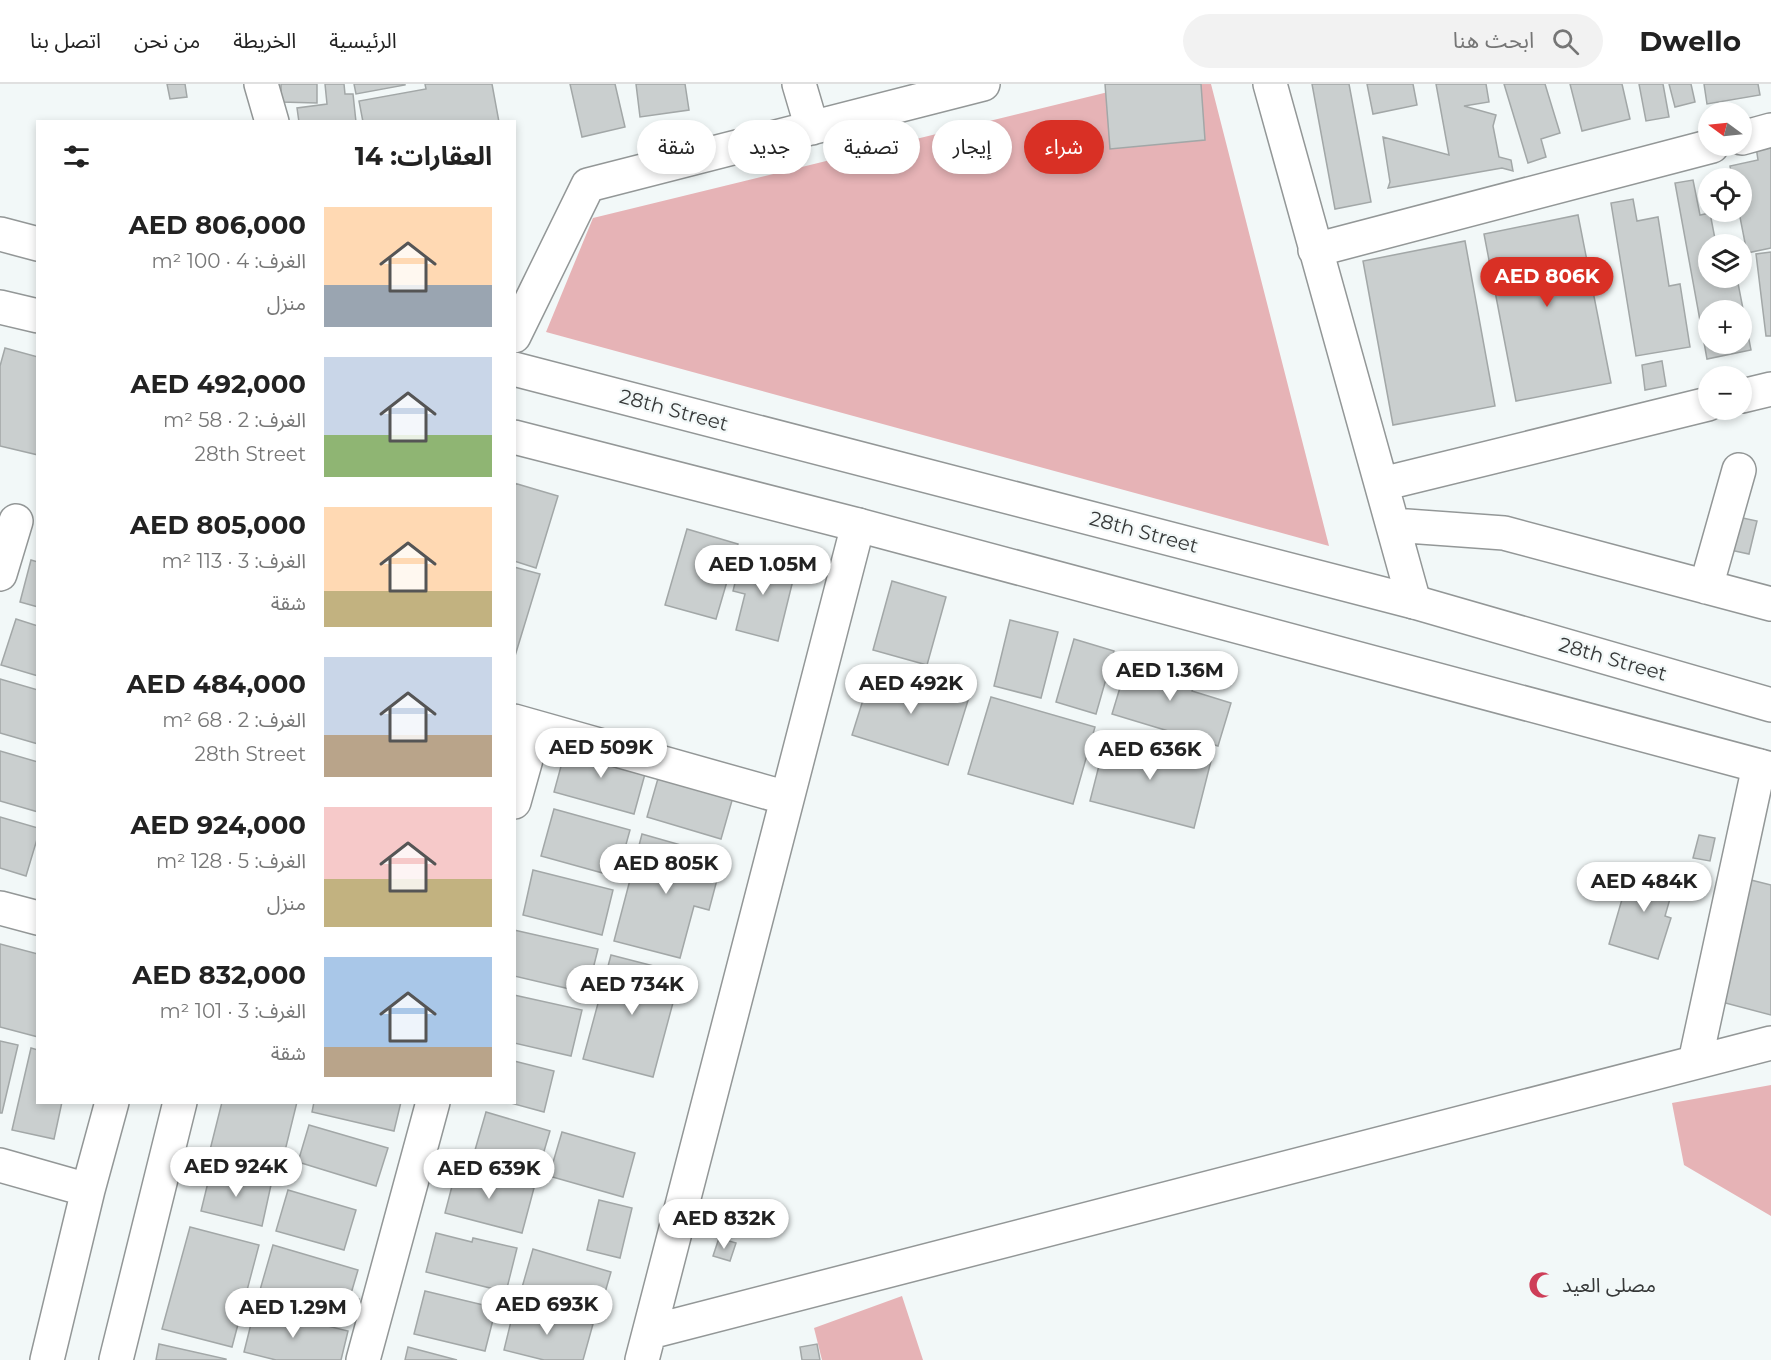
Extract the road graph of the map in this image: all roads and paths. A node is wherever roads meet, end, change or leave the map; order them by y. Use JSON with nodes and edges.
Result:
{"nodes":[{"id":1,"x":261,"y":84,"type":"edge"},
{"id":2,"x":799,"y":84,"type":"edge"},
{"id":3,"x":983,"y":84,"type":"edge"},
{"id":4,"x":1270,"y":84,"type":"edge"},
{"id":5,"x":271,"y":120,"type":"edge"},
{"id":6,"x":812,"y":128,"type":"junction"},
{"id":7,"x":1771,"y":130,"type":"edge"},
{"id":8,"x":1752,"y":135,"type":"edge"},
{"id":9,"x":1698,"y":150,"type":"edge"},
{"id":10,"x":0,"y":234,"type":"edge"},
{"id":11,"x":36,"y":243,"type":"edge"},
{"id":12,"x":1315,"y":250,"type":"junction"},
{"id":13,"x":526,"y":288,"type":"edge"},
{"id":14,"x":0,"y":307,"type":"edge"},
{"id":15,"x":36,"y":316,"type":"edge"},
{"id":16,"x":516,"y":328,"type":"edge"},
{"id":17,"x":516,"y":370,"type":"edge"},
{"id":18,"x":1771,"y":389,"type":"edge"},
{"id":19,"x":1752,"y":394,"type":"edge"},
{"id":20,"x":1698,"y":406,"type":"edge"},
{"id":21,"x":516,"y":438,"type":"edge"},
{"id":22,"x":1739,"y":470,"type":"dead end"},
{"id":23,"x":1382,"y":484,"type":"junction"},
{"id":24,"x":18,"y":521,"type":"edge"},
{"id":25,"x":858,"y":525,"type":"junction"},
{"id":26,"x":1393,"y":525,"type":"junction"},
{"id":27,"x":0,"y":574,"type":"edge"},
{"id":28,"x":1706,"y":587,"type":"junction"},
{"id":29,"x":1414,"y":602,"type":"junction"},
{"id":30,"x":1771,"y":604,"type":"edge"},
{"id":31,"x":1771,"y":705,"type":"edge"},
{"id":32,"x":525,"y":724,"type":"edge"},
{"id":33,"x":1765,"y":768,"type":"edge"},
{"id":34,"x":516,"y":788,"type":"edge"},
{"id":35,"x":787,"y":798,"type":"junction"},
{"id":36,"x":0,"y":908,"type":"edge"},
{"id":37,"x":36,"y":917,"type":"edge"},
{"id":38,"x":1771,"y":1043,"type":"edge"},
{"id":39,"x":1695,"y":1062,"type":"junction"},
{"id":40,"x":111,"y":1104,"type":"edge"},
{"id":41,"x":180,"y":1104,"type":"edge"},
{"id":42,"x":432,"y":1104,"type":"edge"},
{"id":43,"x":0,"y":1165,"type":"edge"},
{"id":44,"x":88,"y":1190,"type":"junction"},
{"id":45,"x":646,"y":1346,"type":"edge"},
{"id":46,"x":47,"y":1360,"type":"edge"},
{"id":47,"x":116,"y":1360,"type":"edge"},
{"id":48,"x":363,"y":1360,"type":"edge"}],
"edges":[{"from":1,"to":5,"type":"street"},
{"from":2,"to":6,"type":"street"},
{"from":3,"to":6,"type":"street"},
{"from":4,"to":12,"type":"street"},
{"from":6,"to":13,"type":"street"},
{"from":7,"to":8,"type":"street"},
{"from":9,"to":12,"type":"street"},
{"from":10,"to":11,"type":"street"},
{"from":12,"to":23,"type":"street"},
{"from":13,"to":16,"type":"street"},
{"from":14,"to":15,"type":"street"},
{"from":17,"to":29,"type":"street","name":"28th Street"},
{"from":18,"to":19,"type":"street"},
{"from":20,"to":23,"type":"street"},
{"from":21,"to":25,"type":"street"},
{"from":22,"to":28,"type":"street"},
{"from":23,"to":26,"type":"street"},
{"from":24,"to":27,"type":"street"},
{"from":25,"to":33,"type":"street"},
{"from":25,"to":35,"type":"street"},
{"from":26,"to":28,"type":"street"},
{"from":26,"to":29,"type":"street"},
{"from":28,"to":30,"type":"street"},
{"from":29,"to":31,"type":"street","name":"28th Street"},
{"from":32,"to":34,"type":"street"},
{"from":32,"to":35,"type":"street"},
{"from":33,"to":39,"type":"street"},
{"from":35,"to":45,"type":"street"},
{"from":36,"to":37,"type":"street"},
{"from":38,"to":39,"type":"street"},
{"from":39,"to":45,"type":"street"},
{"from":40,"to":44,"type":"street"},
{"from":41,"to":47,"type":"street"},
{"from":42,"to":48,"type":"street"},
{"from":43,"to":44,"type":"street"},
{"from":44,"to":46,"type":"street"}]}
